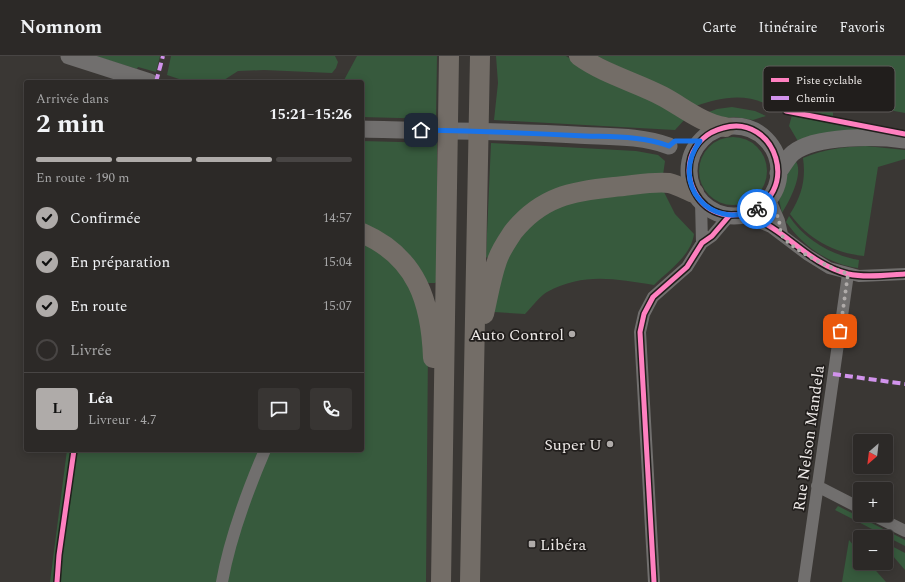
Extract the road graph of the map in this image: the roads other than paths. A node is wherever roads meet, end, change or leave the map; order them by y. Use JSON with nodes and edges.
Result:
{"nodes":[{"id":1,"x":69,"y":56,"type":"edge"},
{"id":2,"x":449,"y":56,"type":"edge"},
{"id":3,"x":480,"y":56,"type":"edge"},
{"id":4,"x":579,"y":56,"type":"edge"},
{"id":5,"x":143,"y":80,"type":"edge"},
{"id":6,"x":725,"y":127,"type":"junction"},
{"id":7,"x":364,"y":128,"type":"edge"},
{"id":8,"x":905,"y":140,"type":"edge"},
{"id":9,"x":700,"y":141,"type":"junction"},
{"id":10,"x":669,"y":146,"type":"junction"},
{"id":11,"x":689,"y":171,"type":"junction"},
{"id":12,"x":778,"y":173,"type":"junction"},
{"id":13,"x":698,"y":197,"type":"junction"},
{"id":14,"x":769,"y":198,"type":"junction"},
{"id":15,"x":736,"y":215,"type":"junction"},
{"id":16,"x":364,"y":234,"type":"edge"},
{"id":17,"x":782,"y":234,"type":"junction"},
{"id":18,"x":702,"y":243,"type":"junction"},
{"id":19,"x":848,"y":274,"type":"junction"},
{"id":20,"x":905,"y":274,"type":"edge"},
{"id":21,"x":474,"y":361,"type":"junction"},
{"id":22,"x":443,"y":405,"type":"junction"},
{"id":23,"x":264,"y":452,"type":"edge"},
{"id":24,"x":817,"y":486,"type":"junction"},
{"id":25,"x":853,"y":504,"type":"edge"},
{"id":26,"x":887,"y":522,"type":"edge"},
{"id":27,"x":905,"y":531,"type":"edge"},
{"id":28,"x":222,"y":582,"type":"edge"},
{"id":29,"x":441,"y":582,"type":"edge"},
{"id":30,"x":470,"y":582,"type":"edge"},
{"id":31,"x":654,"y":582,"type":"edge"},
{"id":32,"x":804,"y":582,"type":"edge"}],
"edges":[{"from":1,"to":5,"type":"street"},
{"from":2,"to":22,"type":"main road"},
{"from":3,"to":21,"type":"main road"},
{"from":4,"to":6,"type":"main road"},
{"from":6,"to":9,"type":"street"},
{"from":6,"to":12,"type":"street"},
{"from":7,"to":10,"type":"street"},
{"from":8,"to":12,"type":"street"},
{"from":9,"to":10,"type":"street"},
{"from":9,"to":11,"type":"street"},
{"from":10,"to":11,"type":"street"},
{"from":11,"to":13,"type":"street"},
{"from":12,"to":14,"type":"street"},
{"from":13,"to":15,"type":"street"},
{"from":13,"to":18,"type":"street"},
{"from":13,"to":21,"type":"main road"},
{"from":14,"to":15,"type":"street"},
{"from":14,"to":17,"type":"street"},
{"from":15,"to":17,"type":"street"},
{"from":15,"to":18,"type":"street"},
{"from":16,"to":22,"type":"main road"},
{"from":17,"to":19,"type":"street"},
{"from":18,"to":31,"type":"street"},
{"from":19,"to":20,"type":"street"},
{"from":19,"to":24,"type":"street","name":"Rue Nelson Mandela"},
{"from":21,"to":30,"type":"main road"},
{"from":22,"to":29,"type":"main road"},
{"from":23,"to":28,"type":"street"},
{"from":24,"to":25,"type":"street"},
{"from":24,"to":32,"type":"street","name":"Rue Nelson Mandela"},
{"from":26,"to":27,"type":"street"}]}
